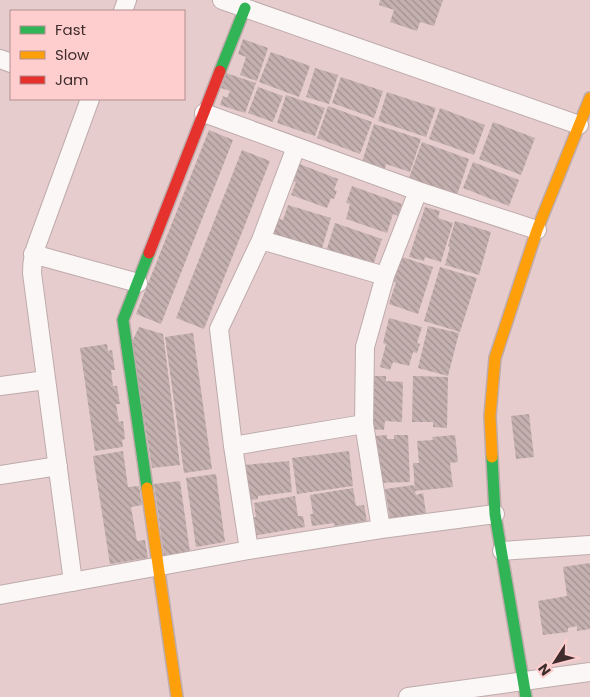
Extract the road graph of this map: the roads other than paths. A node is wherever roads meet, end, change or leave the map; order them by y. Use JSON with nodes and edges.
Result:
{"nodes":[{"id":1,"x":222,"y":0,"type":"edge"},
{"id":2,"x":245,"y":8,"type":"junction"},
{"id":3,"x":590,"y":98,"type":"edge"},
{"id":4,"x":90,"y":100,"type":"edge"},
{"id":5,"x":204,"y":113,"type":"junction"},
{"id":6,"x":579,"y":125,"type":"junction"},
{"id":7,"x":296,"y":147,"type":"junction"},
{"id":8,"x":418,"y":191,"type":"junction"},
{"id":9,"x":537,"y":230,"type":"junction"},
{"id":10,"x":261,"y":240,"type":"junction"},
{"id":11,"x":33,"y":254,"type":"junction"},
{"id":12,"x":385,"y":276,"type":"junction"},
{"id":13,"x":138,"y":283,"type":"junction"},
{"id":14,"x":46,"y":380,"type":"junction"},
{"id":15,"x":0,"y":386,"type":"edge"},
{"id":16,"x":364,"y":424,"type":"junction"},
{"id":17,"x":233,"y":446,"type":"junction"},
{"id":18,"x":58,"y":466,"type":"junction"},
{"id":19,"x":0,"y":475,"type":"edge"},
{"id":20,"x":495,"y":514,"type":"junction"},
{"id":21,"x":381,"y":529,"type":"junction"},
{"id":22,"x":590,"y":544,"type":"edge"},
{"id":23,"x":250,"y":550,"type":"junction"},
{"id":24,"x":502,"y":551,"type":"junction"},
{"id":25,"x":158,"y":568,"type":"junction"},
{"id":26,"x":73,"y":582,"type":"junction"},
{"id":27,"x":0,"y":595,"type":"edge"},
{"id":28,"x":590,"y":672,"type":"edge"},
{"id":29,"x":525,"y":689,"type":"edge"},
{"id":30,"x":177,"y":697,"type":"edge"},
{"id":31,"x":408,"y":697,"type":"edge"}],
"edges":[{"from":1,"to":2,"type":"street"},
{"from":2,"to":5,"type":"street"},
{"from":2,"to":6,"type":"street"},
{"from":3,"to":6,"type":"street"},
{"from":4,"to":11,"type":"street"},
{"from":5,"to":7,"type":"street"},
{"from":5,"to":13,"type":"street"},
{"from":6,"to":9,"type":"street"},
{"from":7,"to":8,"type":"street"},
{"from":7,"to":10,"type":"street"},
{"from":8,"to":9,"type":"street"},
{"from":8,"to":12,"type":"street"},
{"from":9,"to":20,"type":"street"},
{"from":10,"to":12,"type":"street"},
{"from":10,"to":17,"type":"street"},
{"from":11,"to":13,"type":"street"},
{"from":11,"to":14,"type":"street"},
{"from":12,"to":16,"type":"street"},
{"from":13,"to":25,"type":"street"},
{"from":14,"to":15,"type":"street"},
{"from":14,"to":18,"type":"street"},
{"from":16,"to":17,"type":"street"},
{"from":16,"to":21,"type":"street"},
{"from":17,"to":23,"type":"street"},
{"from":18,"to":19,"type":"street"},
{"from":18,"to":26,"type":"street"},
{"from":20,"to":21,"type":"street"},
{"from":20,"to":24,"type":"street"},
{"from":21,"to":23,"type":"street"},
{"from":22,"to":24,"type":"street"},
{"from":23,"to":25,"type":"street"},
{"from":24,"to":29,"type":"street"},
{"from":25,"to":26,"type":"street"},
{"from":25,"to":30,"type":"street"},
{"from":26,"to":27,"type":"street"},
{"from":28,"to":29,"type":"street"},
{"from":29,"to":31,"type":"street"}]}
